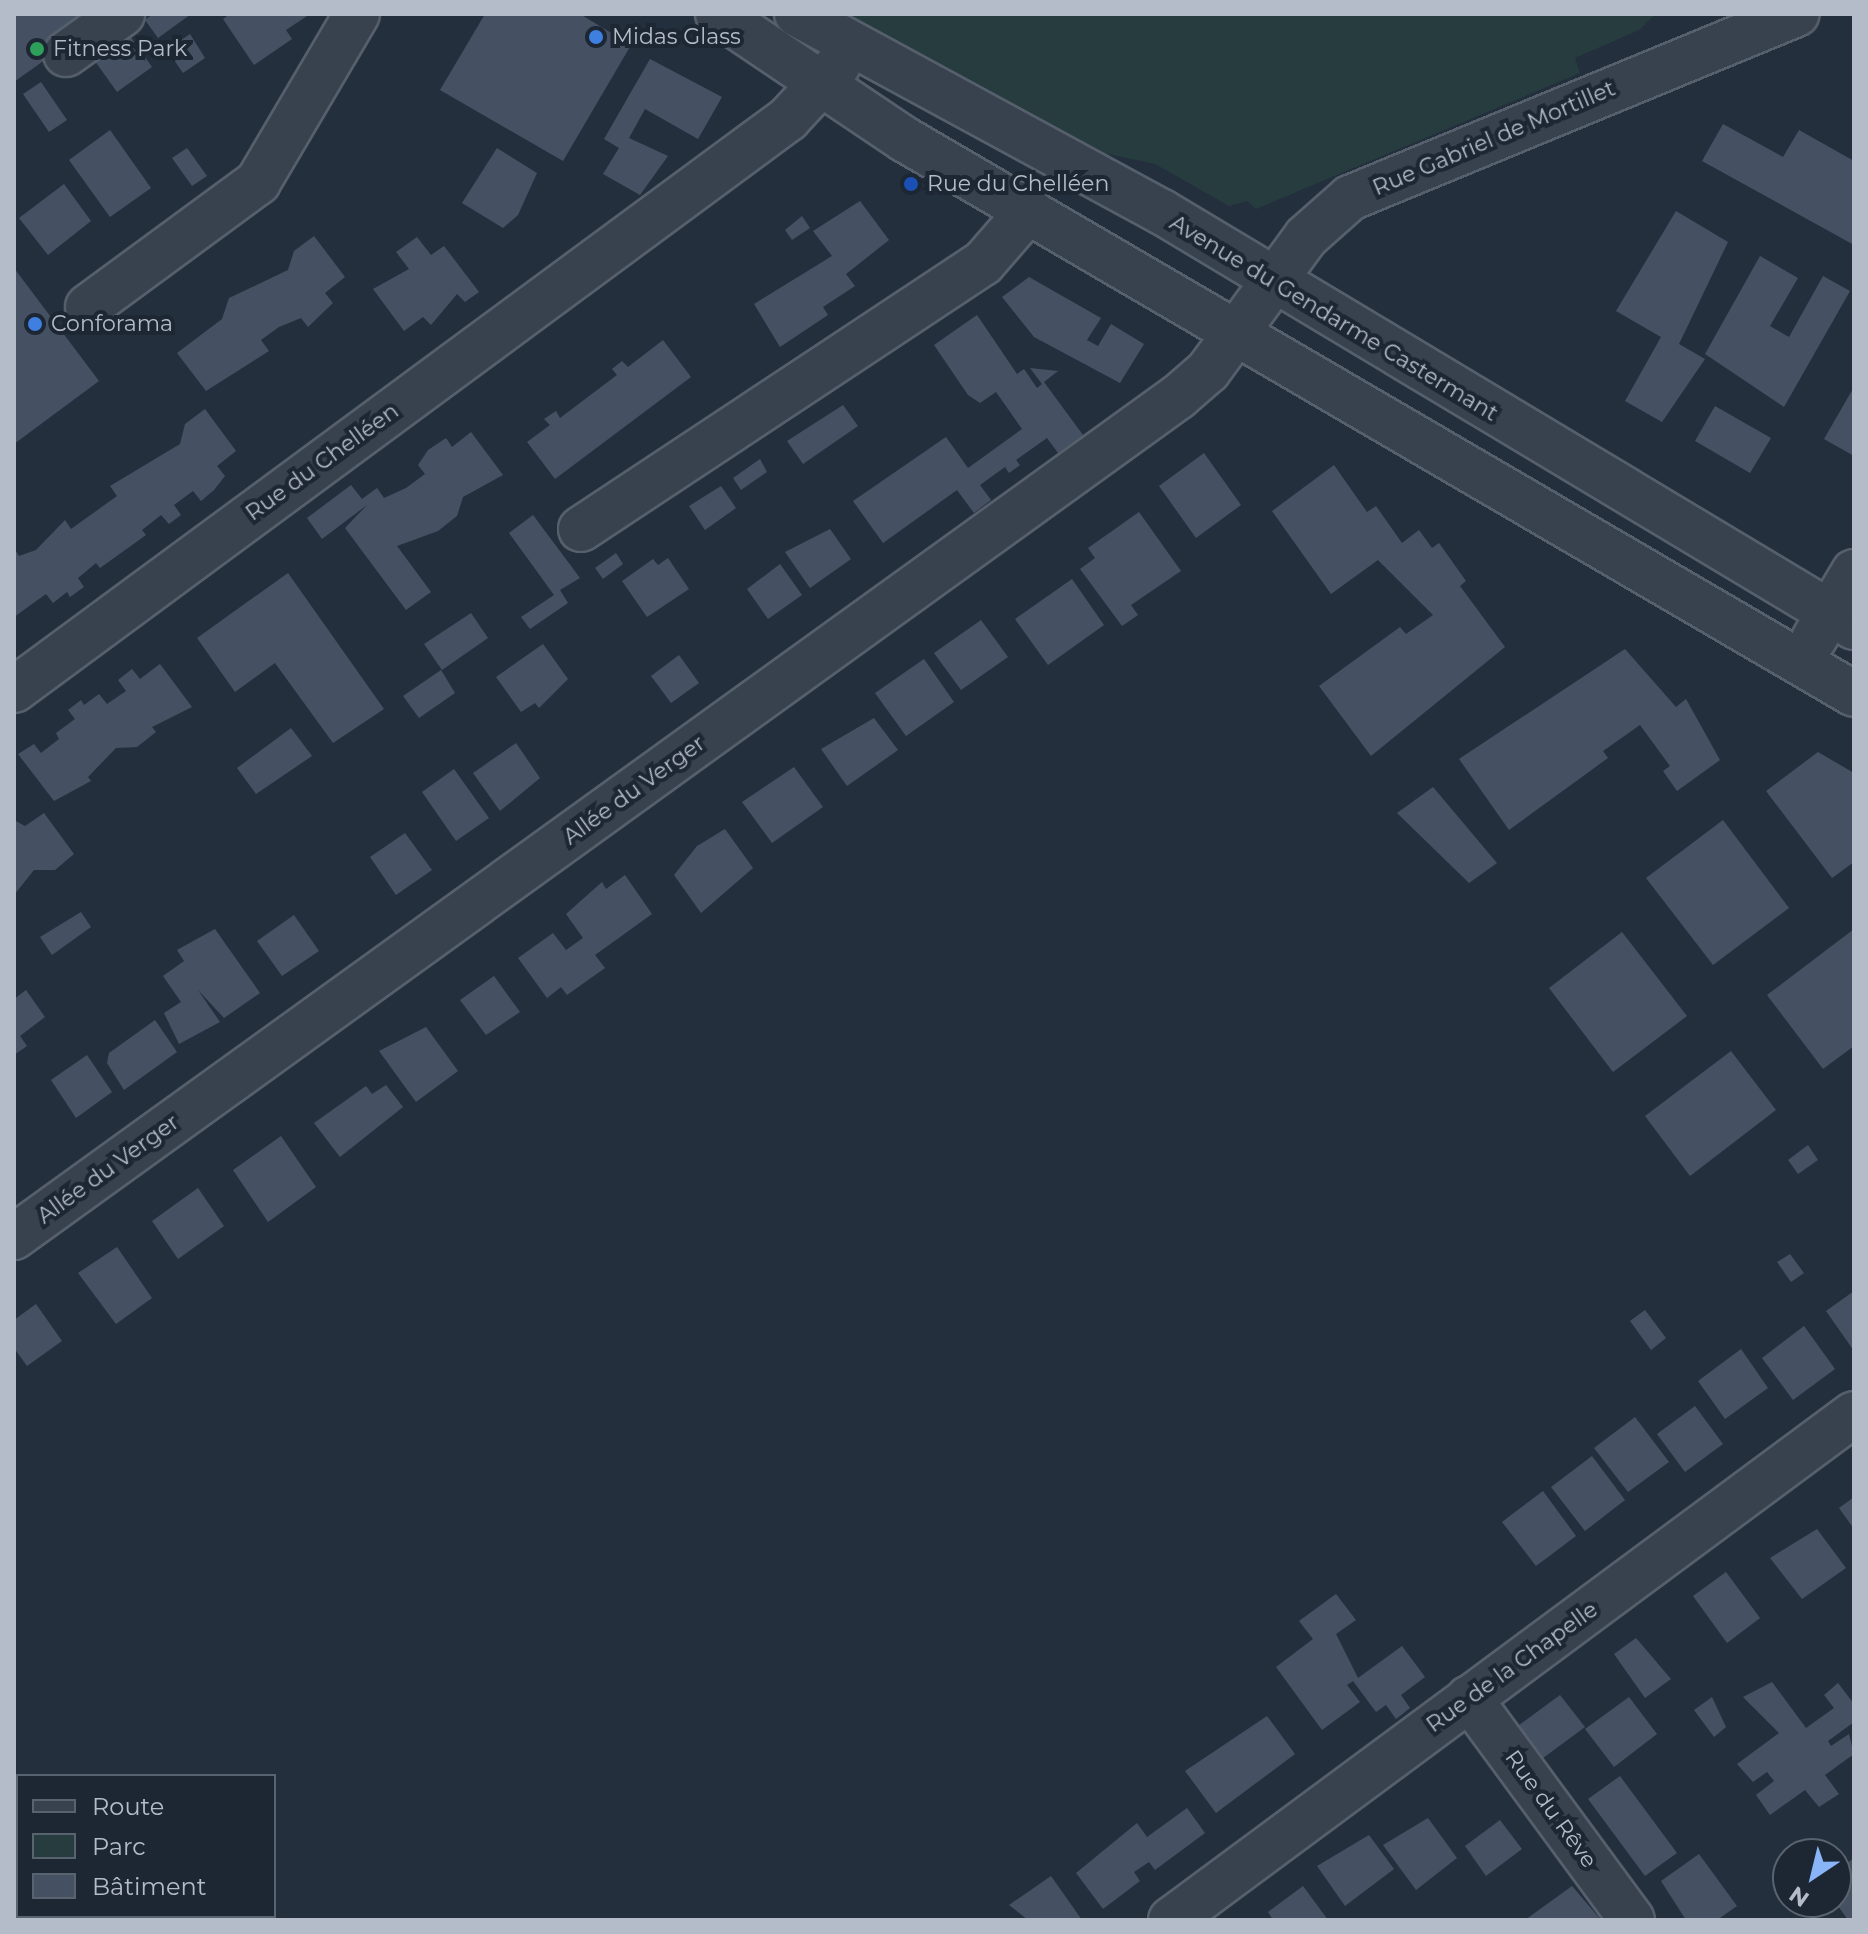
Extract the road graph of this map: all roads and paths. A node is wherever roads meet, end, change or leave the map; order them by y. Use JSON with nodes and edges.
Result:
{"nodes":[{"id":1,"x":122,"y":14,"type":"edge"},
{"id":2,"x":357,"y":14,"type":"edge"},
{"id":3,"x":718,"y":14,"type":"edge"},
{"id":4,"x":797,"y":14,"type":"edge"},
{"id":5,"x":1797,"y":14,"type":"edge"},
{"id":6,"x":66,"y":54,"type":"dead end"},
{"id":7,"x":826,"y":67,"type":"junction"},
{"id":8,"x":1029,"y":210,"type":"junction"},
{"id":9,"x":1274,"y":279,"type":"junction"},
{"id":10,"x":88,"y":307,"type":"dead end"},
{"id":11,"x":1240,"y":329,"type":"junction"},
{"id":12,"x":1537,"y":441,"type":"junction"},
{"id":13,"x":581,"y":529,"type":"dead end"},
{"id":14,"x":1607,"y":548,"type":"junction"},
{"id":15,"x":1854,"y":572,"type":"edge"},
{"id":16,"x":1831,"y":629,"type":"edge"},
{"id":17,"x":1854,"y":671,"type":"edge"},
{"id":18,"x":14,"y":690,"type":"edge"},
{"id":19,"x":1854,"y":694,"type":"edge"},
{"id":20,"x":14,"y":1237,"type":"edge"},
{"id":21,"x":1854,"y":1414,"type":"edge"},
{"id":22,"x":1469,"y":1698,"type":"junction"},
{"id":23,"x":1171,"y":1920,"type":"edge"},
{"id":24,"x":1632,"y":1920,"type":"edge"}],
"edges":[{"from":1,"to":6,"type":"street"},
{"from":2,"to":10,"type":"street"},
{"from":3,"to":7,"type":"street","name":"Avenue du Gendarme Castermant"},
{"from":4,"to":7,"type":"street"},
{"from":5,"to":9,"type":"street","name":"Rue Gabriel de Mortillet"},
{"from":7,"to":8,"type":"street","name":"Avenue du Gendarme Castermant"},
{"from":7,"to":9,"type":"street","name":"Avenue du Gendarme Castermant"},
{"from":7,"to":18,"type":"street","name":"Rue du Chelléen"},
{"from":8,"to":11,"type":"street","name":"Avenue du Gendarme Castermant"},
{"from":8,"to":13,"type":"street"},
{"from":9,"to":11,"type":"street","name":"Rue Gabriel de Mortillet"},
{"from":9,"to":12,"type":"street","name":"Avenue du Gendarme Castermant"},
{"from":11,"to":12,"type":"street"},
{"from":11,"to":14,"type":"street","name":"Avenue du Gendarme Castermant"},
{"from":11,"to":20,"type":"street","name":"Allée du Verger"},
{"from":12,"to":16,"type":"street","name":"Avenue du Gendarme Castermant"},
{"from":14,"to":16,"type":"street"},
{"from":14,"to":19,"type":"street","name":"Avenue du Gendarme Castermant"},
{"from":15,"to":16,"type":"street"},
{"from":16,"to":17,"type":"street"},
{"from":21,"to":22,"type":"street","name":"Rue de la Chapelle"},
{"from":22,"to":23,"type":"street","name":"Rue de la Chapelle"},
{"from":22,"to":24,"type":"street","name":"Rue du Rêve"}]}
